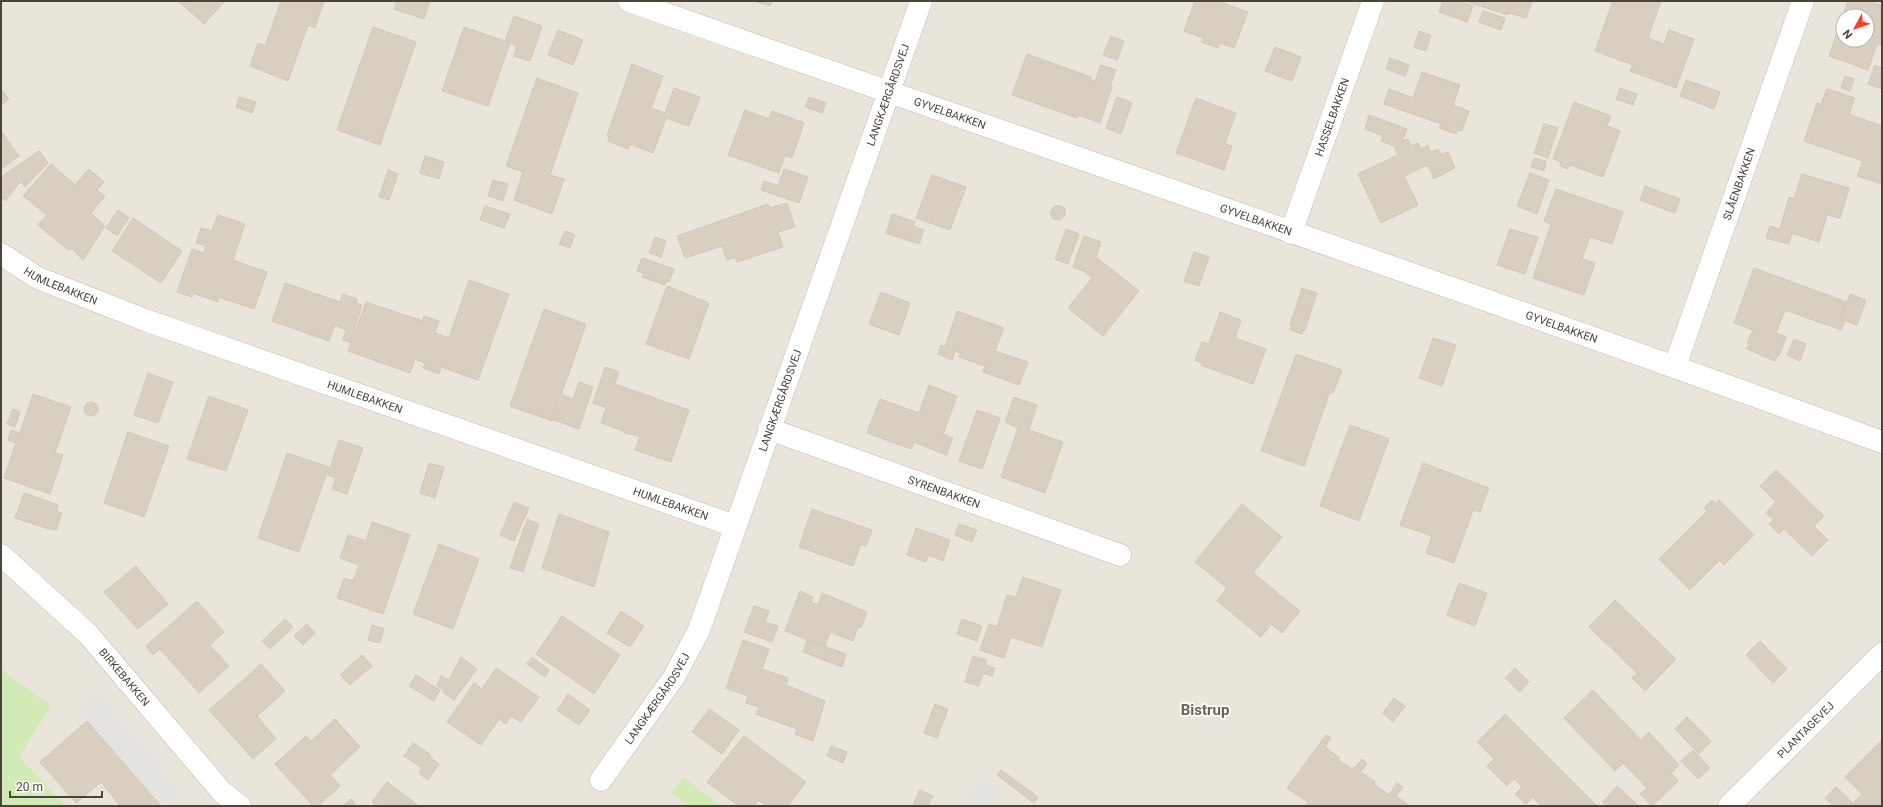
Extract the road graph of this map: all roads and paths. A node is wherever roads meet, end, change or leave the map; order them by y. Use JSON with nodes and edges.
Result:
{"nodes":[{"id":1,"x":629,"y":1,"type":"edge"},
{"id":2,"x":921,"y":1,"type":"edge"},
{"id":3,"x":1373,"y":1,"type":"edge"},
{"id":4,"x":1803,"y":1,"type":"edge"},
{"id":5,"x":888,"y":93,"type":"junction"},
{"id":6,"x":1291,"y":233,"type":"junction"},
{"id":7,"x":1,"y":254,"type":"edge"},
{"id":8,"x":1675,"y":366,"type":"junction"},
{"id":9,"x":770,"y":429,"type":"junction"},
{"id":10,"x":1882,"y":442,"type":"edge"},
{"id":11,"x":735,"y":526,"type":"junction"},
{"id":12,"x":1120,"y":555,"type":"dead end"},
{"id":13,"x":1,"y":556,"type":"edge"},
{"id":14,"x":1882,"y":654,"type":"edge"},
{"id":15,"x":601,"y":780,"type":"dead end"},
{"id":16,"x":240,"y":806,"type":"edge"},
{"id":17,"x":1729,"y":806,"type":"edge"}],
"edges":[{"from":1,"to":5,"type":"street","name":"GYVELBAKKEN"},
{"from":2,"to":5,"type":"street","name":"LANGKÆRGÅRDSVEJ"},
{"from":3,"to":6,"type":"street","name":"HASSELBAKKEN"},
{"from":4,"to":8,"type":"street","name":"SLÅENBAKKEN"},
{"from":5,"to":6,"type":"street","name":"GYVELBAKKEN"},
{"from":5,"to":9,"type":"street","name":"LANGKÆRGÅRDSVEJ"},
{"from":6,"to":8,"type":"street","name":"GYVELBAKKEN"},
{"from":7,"to":11,"type":"street","name":"HUMLEBAKKEN"},
{"from":8,"to":10,"type":"street","name":"GYVELBAKKEN"},
{"from":9,"to":11,"type":"street","name":"LANGKÆRGÅRDSVEJ"},
{"from":9,"to":12,"type":"street","name":"SYRENBAKKEN"},
{"from":11,"to":15,"type":"street","name":"LANGKÆRGÅRDSVEJ"},
{"from":13,"to":16,"type":"street","name":"BIRKEBAKKEN"},
{"from":14,"to":17,"type":"street","name":"PLANTAGEVEJ"}]}
